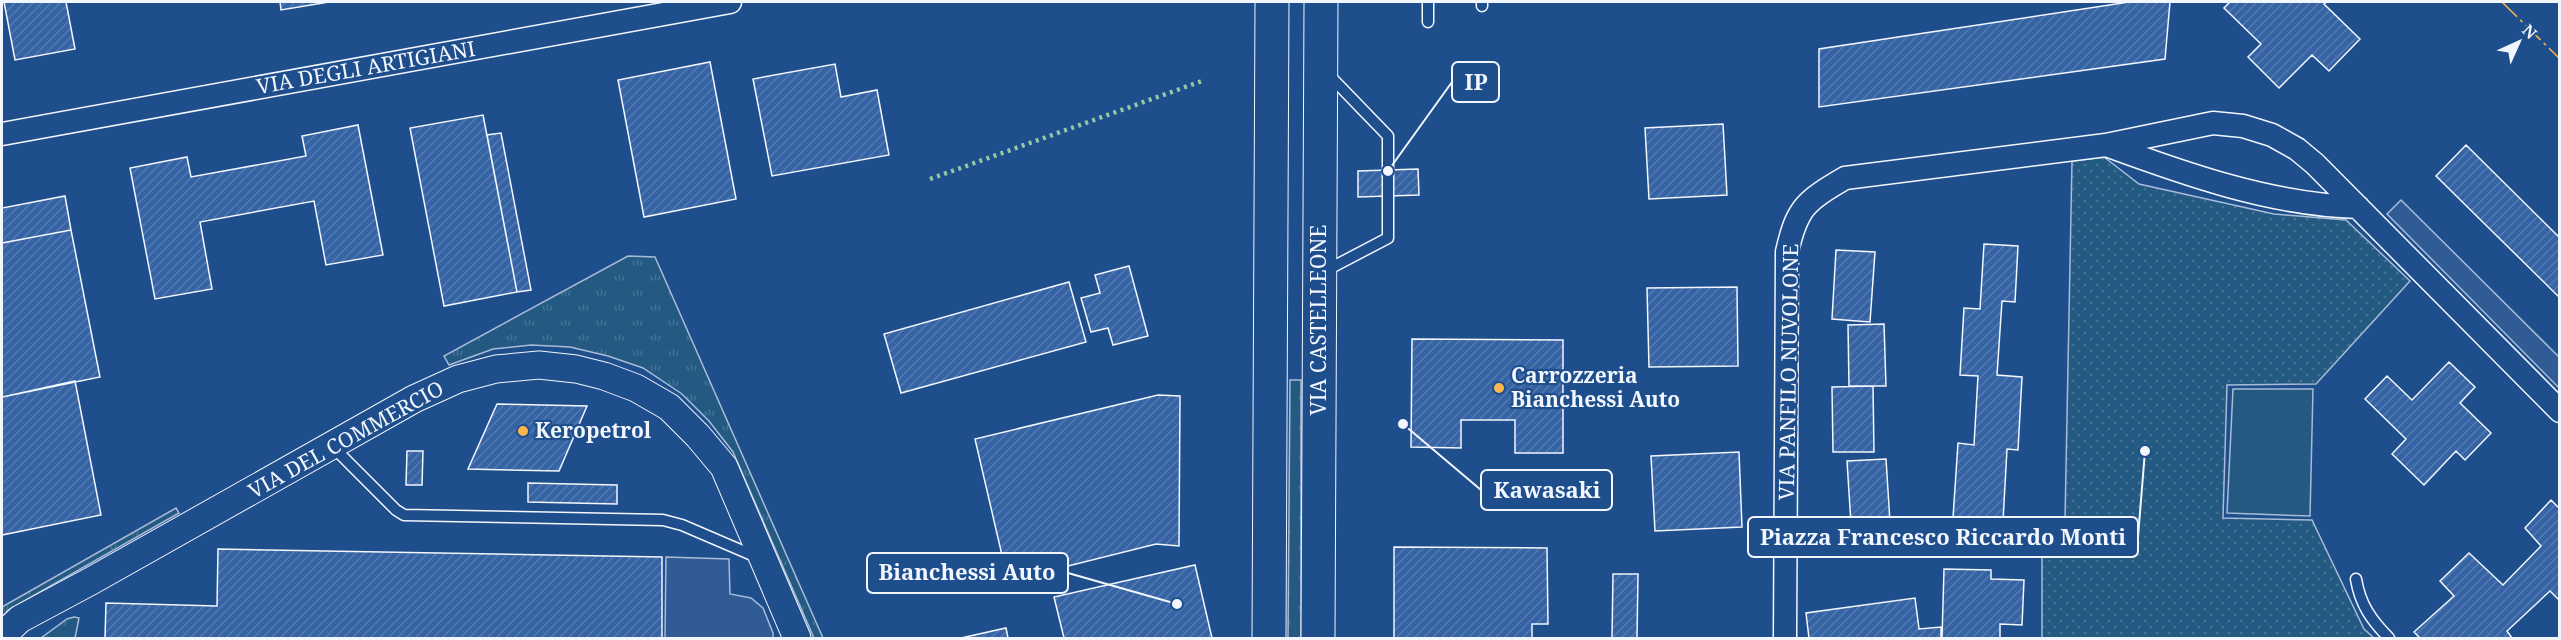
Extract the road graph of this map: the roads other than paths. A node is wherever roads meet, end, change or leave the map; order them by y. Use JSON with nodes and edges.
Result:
{"nodes":[{"id":1,"x":730,"y":2,"type":"edge"},
{"id":2,"x":1272,"y":2,"type":"edge"},
{"id":3,"x":1321,"y":2,"type":"edge"},
{"id":4,"x":1428,"y":2,"type":"edge"},
{"id":5,"x":1428,"y":22,"type":"dead end"},
{"id":6,"x":1321,"y":67,"type":"junction"},
{"id":7,"x":2,"y":134,"type":"edge"},
{"id":8,"x":2106,"y":145,"type":"junction"},
{"id":9,"x":2315,"y":165,"type":"junction"},
{"id":10,"x":2285,"y":200,"type":"junction"},
{"id":11,"x":2358,"y":207,"type":"junction"},
{"id":12,"x":1319,"y":274,"type":"junction"},
{"id":13,"x":2559,"y":411,"type":"edge"},
{"id":14,"x":332,"y":447,"type":"junction"},
{"id":15,"x":762,"y":559,"type":"junction"},
{"id":16,"x":2356,"y":579,"type":"dead end"},
{"id":17,"x":51,"y":602,"type":"junction"},
{"id":18,"x":2,"y":636,"type":"edge"},
{"id":19,"x":16,"y":639,"type":"edge"},
{"id":20,"x":797,"y":639,"type":"edge"},
{"id":21,"x":1269,"y":639,"type":"edge"},
{"id":22,"x":1318,"y":639,"type":"edge"},
{"id":23,"x":1785,"y":639,"type":"edge"},
{"id":24,"x":2390,"y":639,"type":"edge"}],
"edges":[{"from":1,"to":7,"type":"street","name":"VIA DEGLI ARTIGIANI"},
{"from":2,"to":21,"type":"main road"},
{"from":3,"to":6,"type":"main road","name":"VIA CASTELLEONE"},
{"from":4,"to":5,"type":"lane"},
{"from":6,"to":12,"type":"main road","name":"VIA CASTELLEONE"},
{"from":6,"to":12,"type":"lane"},
{"from":8,"to":9,"type":"street","name":"VIA PANFILO NUVOLONE"},
{"from":8,"to":10,"type":"street","name":"VIA PANFILO NUVOLONE"},
{"from":8,"to":23,"type":"street","name":"VIA PANFILO NUVOLONE"},
{"from":9,"to":10,"type":"street"},
{"from":9,"to":11,"type":"street","name":"VIA PANFILO NUVOLONE"},
{"from":10,"to":11,"type":"street","name":"VIA PANFILO NUVOLONE"},
{"from":11,"to":13,"type":"street","name":"VIA PANFILO NUVOLONE"},
{"from":12,"to":22,"type":"main road","name":"VIA CASTELLEONE"},
{"from":14,"to":15,"type":"lane"},
{"from":14,"to":15,"type":"street","name":"VIA DEL COMMERCIO"},
{"from":14,"to":17,"type":"street","name":"VIA DEL COMMERCIO"},
{"from":15,"to":20,"type":"street","name":"VIA DEL COMMERCIO"},
{"from":16,"to":24,"type":"lane"},
{"from":17,"to":18,"type":"street"},
{"from":17,"to":19,"type":"street"}]}
